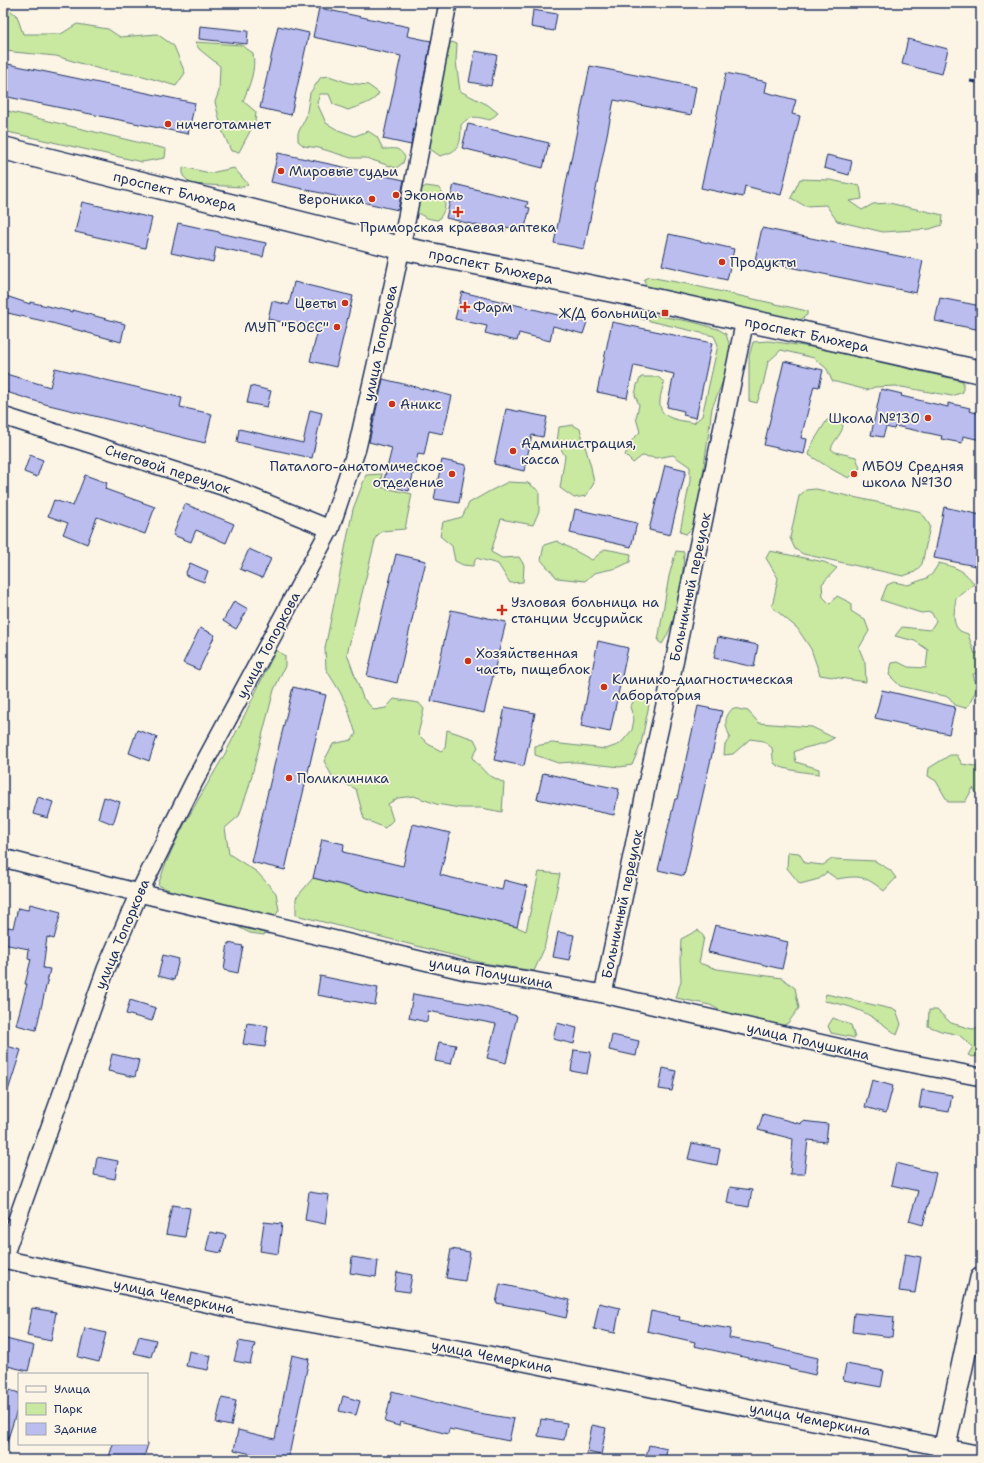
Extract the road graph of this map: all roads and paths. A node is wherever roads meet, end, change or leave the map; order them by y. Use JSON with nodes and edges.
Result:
{"nodes":[{"id":1,"x":448,"y":3,"type":"edge"},
{"id":2,"x":3,"y":148,"type":"edge"},
{"id":3,"x":401,"y":248,"type":"junction"},
{"id":4,"x":745,"y":320,"type":"junction"},
{"id":5,"x":981,"y":372,"type":"edge"},
{"id":6,"x":3,"y":416,"type":"edge"},
{"id":7,"x":330,"y":529,"type":"junction"},
{"id":8,"x":3,"y":858,"type":"edge"},
{"id":9,"x":139,"y":893,"type":"junction"},
{"id":10,"x":602,"y":994,"type":"junction"},
{"id":11,"x":981,"y":1077,"type":"edge"},
{"id":12,"x":3,"y":1259,"type":"edge"},
{"id":13,"x":981,"y":1278,"type":"edge"},
{"id":14,"x":943,"y":1453,"type":"edge"},
{"id":15,"x":981,"y":1455,"type":"edge"}],
"edges":[{"from":1,"to":3,"type":"street","name":"улица Топоркова"},
{"from":2,"to":3,"type":"main road","name":"проспект Блюхера"},
{"from":3,"to":4,"type":"main road","name":"проспект Блюхера"},
{"from":3,"to":7,"type":"street","name":"улица Топоркова"},
{"from":4,"to":5,"type":"main road","name":"проспект Блюхера"},
{"from":4,"to":10,"type":"street","name":"Больничный переулок"},
{"from":6,"to":7,"type":"street","name":"Снеговой переулок"},
{"from":7,"to":9,"type":"street","name":"улица Топоркова"},
{"from":8,"to":9,"type":"street","name":"улица Полушкина"},
{"from":9,"to":10,"type":"street","name":"улица Полушкина"},
{"from":9,"to":12,"type":"street","name":"улица Топоркова"},
{"from":10,"to":11,"type":"street","name":"улица Полушкина"},
{"from":12,"to":14,"type":"street","name":"улица Чемеркина"},
{"from":13,"to":14,"type":"street"},
{"from":14,"to":15,"type":"street","name":"улица Чемеркина"}]}
